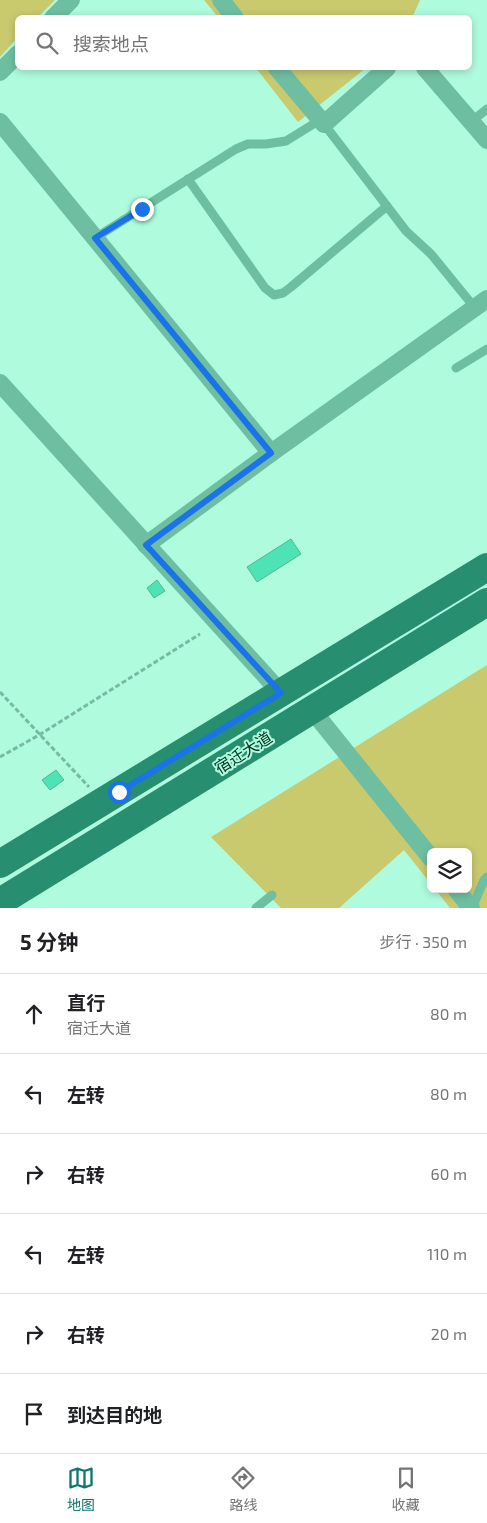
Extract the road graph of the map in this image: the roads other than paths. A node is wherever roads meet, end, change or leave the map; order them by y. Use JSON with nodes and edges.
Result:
{"nodes":[{"id":1,"x":70,"y":0,"type":"edge"},
{"id":2,"x":220,"y":0,"type":"edge"},
{"id":3,"x":57,"y":15,"type":"edge"},
{"id":4,"x":232,"y":15,"type":"edge"},
{"id":5,"x":15,"y":57,"type":"edge"},
{"id":6,"x":279,"y":70,"type":"edge"},
{"id":7,"x":385,"y":70,"type":"edge"},
{"id":8,"x":427,"y":70,"type":"edge"},
{"id":9,"x":0,"y":72,"type":"edge"},
{"id":10,"x":487,"y":109,"type":"edge"},
{"id":11,"x":472,"y":121,"type":"junction"},
{"id":12,"x":0,"y":122,"type":"edge"},
{"id":13,"x":322,"y":122,"type":"junction"},
{"id":14,"x":487,"y":140,"type":"edge"},
{"id":15,"x":188,"y":180,"type":"junction"},
{"id":16,"x":387,"y":206,"type":"junction"},
{"id":17,"x":95,"y":238,"type":"junction"},
{"id":18,"x":481,"y":303,"type":"edge"},
{"id":19,"x":487,"y":349,"type":"edge"},
{"id":20,"x":456,"y":368,"type":"dead end"},
{"id":21,"x":0,"y":383,"type":"edge"},
{"id":22,"x":271,"y":453,"type":"junction"},
{"id":23,"x":146,"y":545,"type":"junction"},
{"id":24,"x":487,"y":567,"type":"edge"},
{"id":25,"x":487,"y":602,"type":"edge"},
{"id":26,"x":281,"y":693,"type":"junction"},
{"id":27,"x":312,"y":710,"type":"junction"},
{"id":28,"x":427,"y":853,"type":"edge"},
{"id":29,"x":0,"y":864,"type":"edge"},
{"id":30,"x":487,"y":877,"type":"edge"},
{"id":31,"x":459,"y":893,"type":"edge"},
{"id":32,"x":272,"y":895,"type":"dead end"},
{"id":33,"x":0,"y":902,"type":"edge"},
{"id":34,"x":256,"y":908,"type":"edge"},
{"id":35,"x":472,"y":908,"type":"edge"}],
"edges":[{"from":1,"to":3,"type":"street"},
{"from":2,"to":4,"type":"street"},
{"from":5,"to":9,"type":"street"},
{"from":6,"to":13,"type":"street"},
{"from":7,"to":13,"type":"street"},
{"from":8,"to":11,"type":"street"},
{"from":10,"to":11,"type":"lane"},
{"from":11,"to":14,"type":"street"},
{"from":12,"to":17,"type":"street"},
{"from":13,"to":15,"type":"lane"},
{"from":13,"to":16,"type":"lane"},
{"from":15,"to":16,"type":"lane"},
{"from":15,"to":17,"type":"lane"},
{"from":16,"to":18,"type":"lane"},
{"from":17,"to":22,"type":"street"},
{"from":18,"to":22,"type":"street"},
{"from":19,"to":20,"type":"lane"},
{"from":21,"to":23,"type":"street"},
{"from":22,"to":23,"type":"street"},
{"from":23,"to":26,"type":"street"},
{"from":24,"to":26,"type":"main road","name":"宿迁大道"},
{"from":25,"to":27,"type":"main road","name":"宿迁大道"},
{"from":26,"to":29,"type":"main road","name":"宿迁大道"},
{"from":27,"to":28,"type":"street"},
{"from":27,"to":33,"type":"main road","name":"宿迁大道"},
{"from":30,"to":35,"type":"lane"},
{"from":31,"to":35,"type":"street"},
{"from":32,"to":34,"type":"lane"}]}
